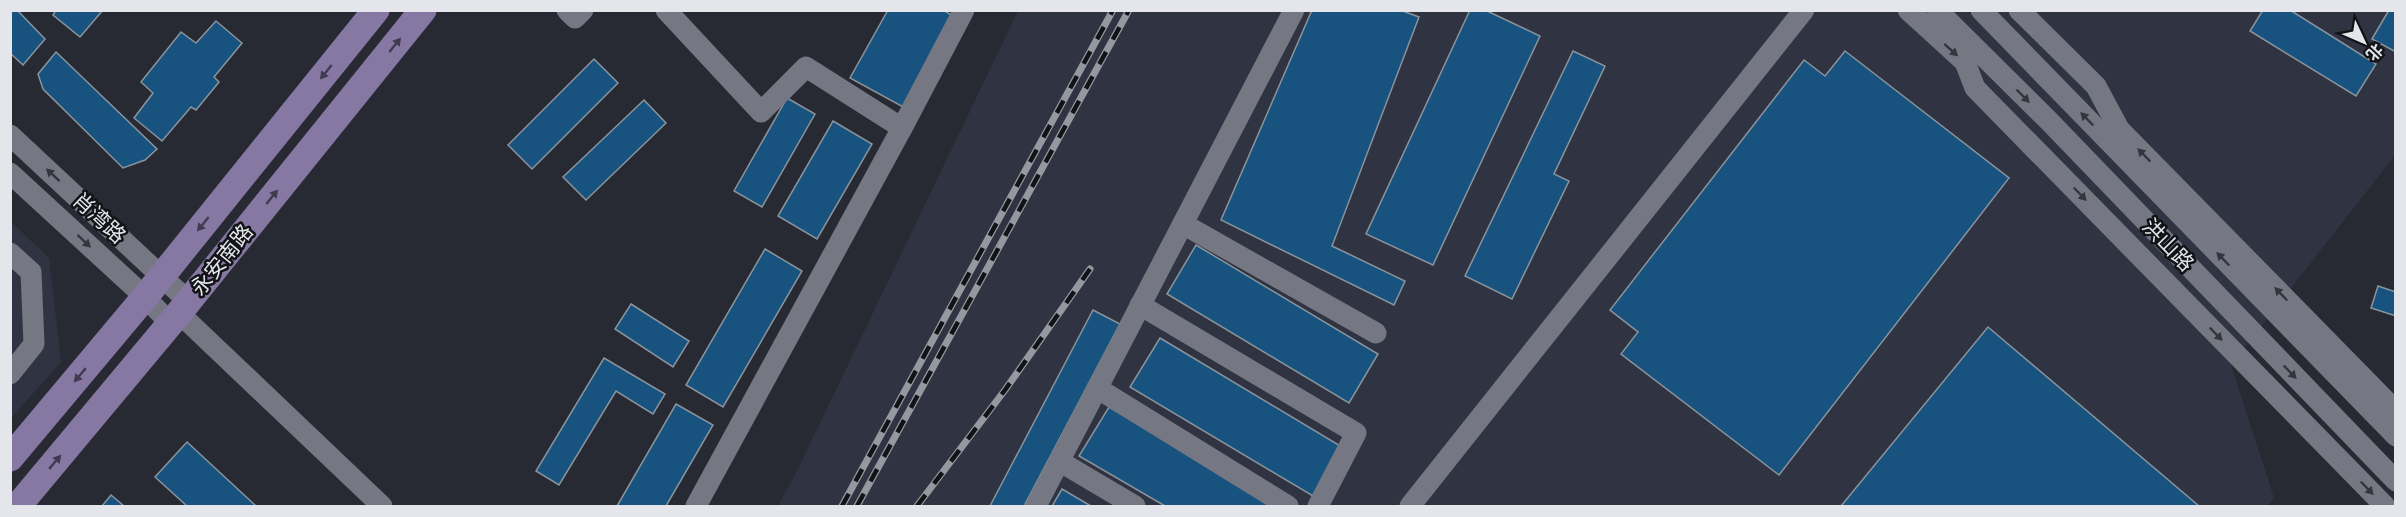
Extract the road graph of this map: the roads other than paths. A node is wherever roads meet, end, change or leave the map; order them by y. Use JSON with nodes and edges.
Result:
{"nodes":[{"id":1,"x":376,"y":10,"type":"edge"},
{"id":2,"x":423,"y":10,"type":"edge"},
{"id":3,"x":567,"y":10,"type":"edge"},
{"id":4,"x":583,"y":10,"type":"edge"},
{"id":5,"x":666,"y":10,"type":"edge"},
{"id":6,"x":964,"y":10,"type":"edge"},
{"id":7,"x":1294,"y":10,"type":"edge"},
{"id":8,"x":1804,"y":10,"type":"edge"},
{"id":9,"x":1908,"y":10,"type":"edge"},
{"id":10,"x":1937,"y":10,"type":"edge"},
{"id":11,"x":1981,"y":10,"type":"edge"},
{"id":12,"x":2019,"y":10,"type":"edge"},
{"id":13,"x":902,"y":128,"type":"junction"},
{"id":14,"x":10,"y":135,"type":"edge"},
{"id":15,"x":10,"y":173,"type":"edge"},
{"id":16,"x":1183,"y":224,"type":"junction"},
{"id":17,"x":10,"y":253,"type":"edge"},
{"id":18,"x":153,"y":286,"type":"junction"},
{"id":19,"x":1140,"y":305,"type":"junction"},
{"id":20,"x":179,"y":312,"type":"junction"},
{"id":21,"x":1376,"y":333,"type":"dead end"},
{"id":22,"x":10,"y":374,"type":"edge"},
{"id":23,"x":1097,"y":388,"type":"junction"},
{"id":24,"x":2362,"y":390,"type":"junction"},
{"id":25,"x":2396,"y":411,"type":"edge"},
{"id":26,"x":2348,"y":431,"type":"junction"},
{"id":27,"x":2396,"y":436,"type":"edge"},
{"id":28,"x":10,"y":458,"type":"edge"},
{"id":29,"x":2338,"y":458,"type":"junction"},
{"id":30,"x":1059,"y":461,"type":"junction"},
{"id":31,"x":2396,"y":481,"type":"edge"},
{"id":32,"x":18,"y":507,"type":"edge"},
{"id":33,"x":382,"y":507,"type":"edge"},
{"id":34,"x":696,"y":507,"type":"edge"},
{"id":35,"x":1036,"y":507,"type":"edge"},
{"id":36,"x":1135,"y":507,"type":"edge"},
{"id":37,"x":1288,"y":507,"type":"edge"},
{"id":38,"x":1317,"y":507,"type":"edge"},
{"id":39,"x":1410,"y":507,"type":"edge"},
{"id":40,"x":2385,"y":507,"type":"edge"}],
"edges":[{"from":1,"to":18,"type":"main road","name":"永安南路","one_way":true},
{"from":20,"to":2,"type":"main road","name":"永安南路","one_way":true},
{"from":3,"to":4,"type":"street"},
{"from":5,"to":13,"type":"street"},
{"from":6,"to":13,"type":"street"},
{"from":7,"to":16,"type":"street"},
{"from":8,"to":39,"type":"street"},
{"from":9,"to":29,"type":"street","one_way":true},
{"from":10,"to":26,"type":"street","name":"洪山路","one_way":true},
{"from":24,"to":11,"type":"street","name":"洪山路","one_way":true},
{"from":24,"to":12,"type":"street","one_way":true},
{"from":13,"to":34,"type":"street"},
{"from":18,"to":14,"type":"street","name":"肖湾路","one_way":true},
{"from":15,"to":18,"type":"street","name":"肖湾路","one_way":true},
{"from":16,"to":19,"type":"street"},
{"from":16,"to":21,"type":"street"},
{"from":17,"to":22,"type":"street"},
{"from":18,"to":20,"type":"street","name":"肖湾路"},
{"from":18,"to":20,"type":"street","name":"肖湾路"},
{"from":18,"to":28,"type":"main road","name":"永安南路","one_way":true},
{"from":19,"to":23,"type":"street"},
{"from":19,"to":38,"type":"street"},
{"from":32,"to":20,"type":"main road","name":"永安南路","one_way":true},
{"from":20,"to":33,"type":"street"},
{"from":23,"to":30,"type":"street"},
{"from":23,"to":37,"type":"street"},
{"from":24,"to":25,"type":"street"},
{"from":24,"to":26,"type":"street"},
{"from":24,"to":27,"type":"street","name":"洪山路"},
{"from":26,"to":29,"type":"street"},
{"from":26,"to":31,"type":"street","name":"洪山路"},
{"from":29,"to":40,"type":"street","one_way":true},
{"from":30,"to":35,"type":"street"},
{"from":30,"to":36,"type":"street"}]}
